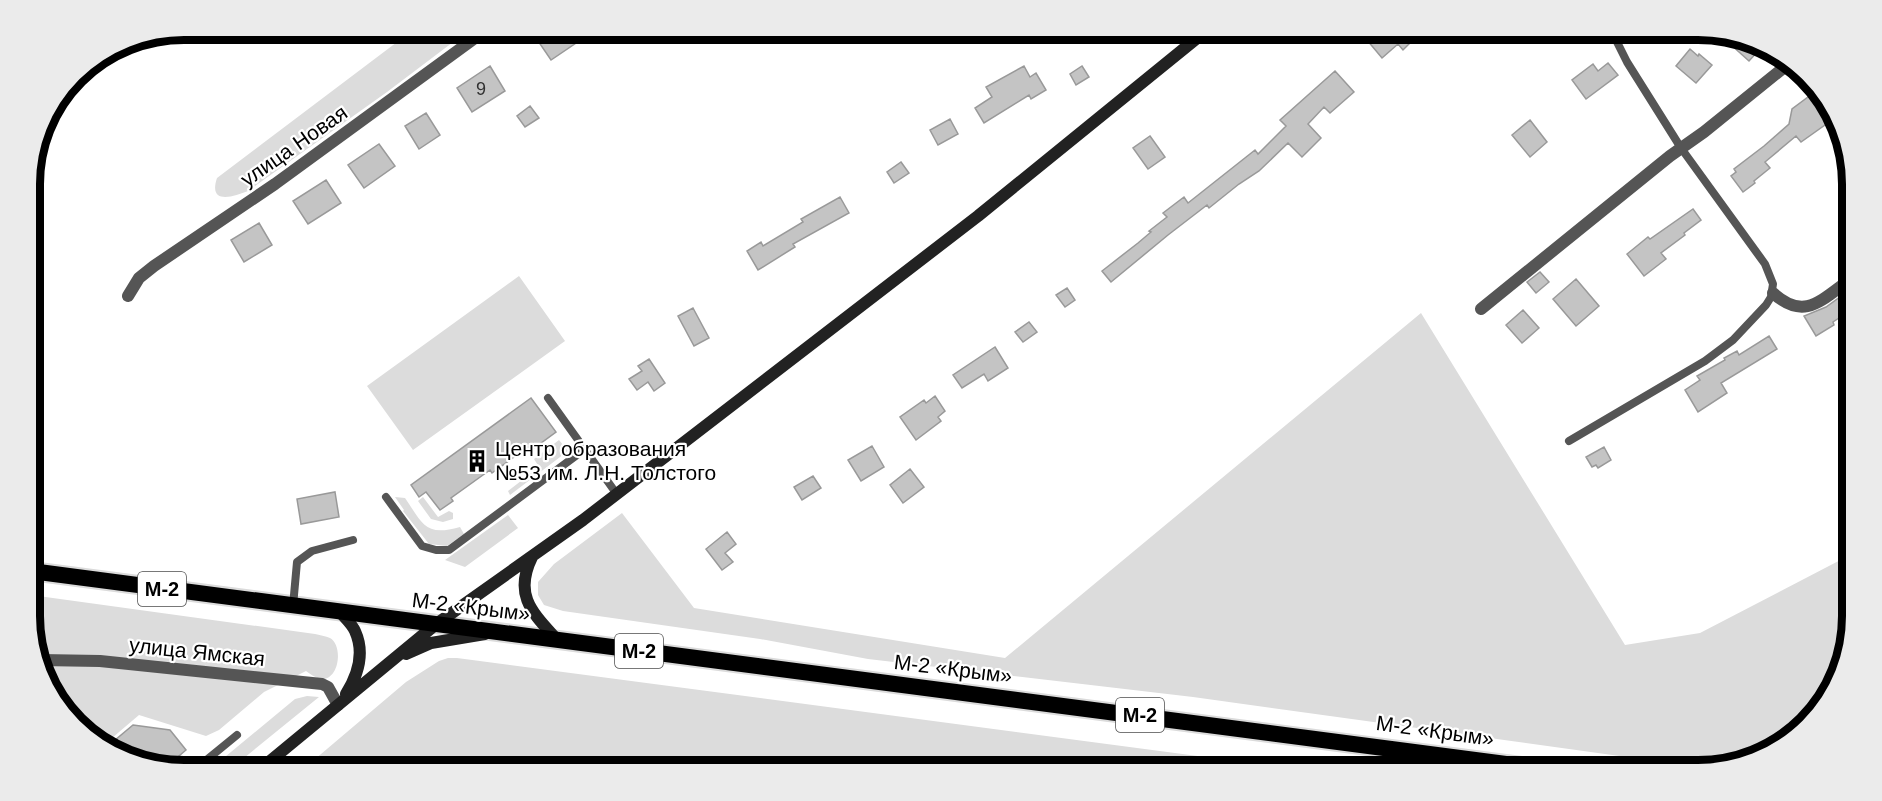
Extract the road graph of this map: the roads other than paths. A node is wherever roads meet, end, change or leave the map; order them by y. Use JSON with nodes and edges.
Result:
{"nodes":[{"id":1,"x":471,"y":41,"type":"edge"},
{"id":2,"x":1193,"y":41,"type":"edge"},
{"id":3,"x":1616,"y":41,"type":"edge"},
{"id":4,"x":1783,"y":68,"type":"edge"},
{"id":5,"x":1681,"y":148,"type":"junction"},
{"id":6,"x":1842,"y":285,"type":"edge"},
{"id":7,"x":1773,"y":293,"type":"junction"},
{"id":8,"x":128,"y":296,"type":"dead end"},
{"id":9,"x":1481,"y":309,"type":"dead end"},
{"id":10,"x":548,"y":398,"type":"dead end"},
{"id":11,"x":1569,"y":441,"type":"dead end"},
{"id":12,"x":585,"y":449,"type":"junction"},
{"id":13,"x":616,"y":493,"type":"junction"},
{"id":14,"x":386,"y":496,"type":"dead end"},
{"id":15,"x":353,"y":540,"type":"dead end"},
{"id":16,"x":532,"y":556,"type":"junction"},
{"id":17,"x":40,"y":572,"type":"edge"},
{"id":18,"x":293,"y":606,"type":"junction"},
{"id":19,"x":340,"y":612,"type":"junction"},
{"id":20,"x":435,"y":625,"type":"junction"},
{"id":21,"x":492,"y":633,"type":"junction"},
{"id":22,"x":558,"y":641,"type":"junction"},
{"id":23,"x":47,"y":660,"type":"edge"},
{"id":24,"x":391,"y":661,"type":"junction"},
{"id":25,"x":338,"y":705,"type":"junction"},
{"id":26,"x":237,"y":735,"type":"dead end"},
{"id":27,"x":206,"y":760,"type":"edge"},
{"id":28,"x":271,"y":760,"type":"edge"},
{"id":29,"x":1474,"y":760,"type":"edge"}],
"edges":[{"from":1,"to":8,"type":"street","name":"улица Новая"},
{"from":2,"to":13,"type":"main road"},
{"from":3,"to":5,"type":"lane"},
{"from":4,"to":5,"type":"street"},
{"from":5,"to":7,"type":"lane"},
{"from":5,"to":9,"type":"street"},
{"from":6,"to":7,"type":"street"},
{"from":7,"to":11,"type":"lane"},
{"from":10,"to":12,"type":"lane"},
{"from":12,"to":13,"type":"lane"},
{"from":12,"to":14,"type":"lane"},
{"from":13,"to":16,"type":"main road"},
{"from":15,"to":18,"type":"lane"},
{"from":16,"to":20,"type":"main road"},
{"from":16,"to":22,"type":"main road"},
{"from":17,"to":18,"type":"highway","number":"М-2"},
{"from":18,"to":19,"type":"highway","number":"М-2"},
{"from":19,"to":20,"type":"highway","name":"М-2 «Крым»","number":"М-2"},
{"from":19,"to":25,"type":"main road"},
{"from":20,"to":21,"type":"highway","name":"М-2 «Крым»","number":"М-2"},
{"from":20,"to":24,"type":"main road"},
{"from":21,"to":22,"type":"highway","name":"М-2 «Крым»","number":"М-2"},
{"from":21,"to":24,"type":"main road"},
{"from":22,"to":29,"type":"highway","name":"М-2 «Крым»","number":"М-2"},
{"from":23,"to":25,"type":"street","name":"улица Ямская"},
{"from":24,"to":25,"type":"main road"},
{"from":25,"to":28,"type":"main road"},
{"from":26,"to":27,"type":"lane"}]}
